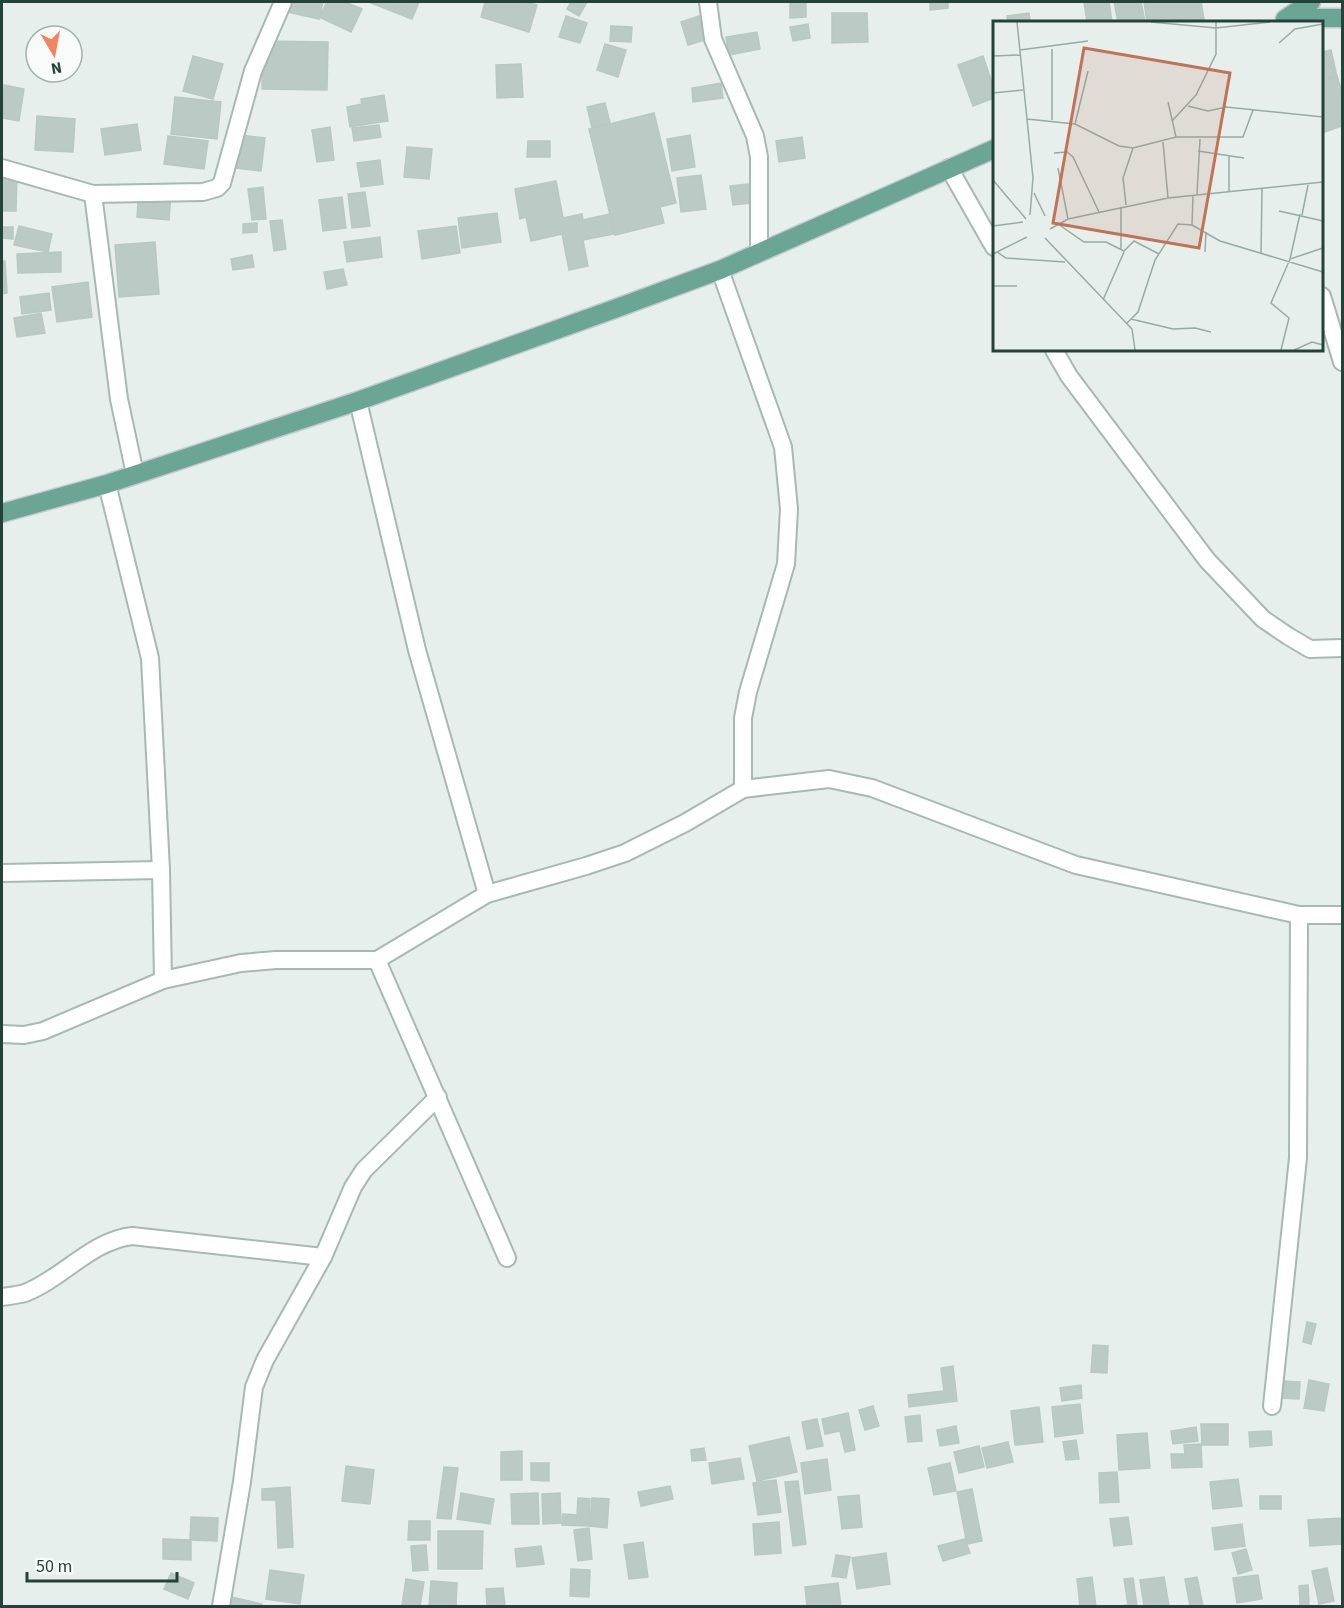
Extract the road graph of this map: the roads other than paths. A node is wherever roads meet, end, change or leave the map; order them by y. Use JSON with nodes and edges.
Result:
{"nodes":[{"id":1,"x":282,"y":2,"type":"edge"},
{"id":2,"x":708,"y":2,"type":"edge"},
{"id":3,"x":1308,"y":2,"type":"edge"},
{"id":4,"x":1342,"y":18,"type":"edge"},
{"id":5,"x":1280,"y":21,"type":"edge"},
{"id":6,"x":1292,"y":21,"type":"edge"},
{"id":7,"x":993,"y":149,"type":"edge"},
{"id":8,"x":2,"y":168,"type":"edge"},
{"id":9,"x":949,"y":168,"type":"junction"},
{"id":10,"x":93,"y":194,"type":"junction"},
{"id":11,"x":993,"y":245,"type":"edge"},
{"id":12,"x":759,"y":251,"type":"junction"},
{"id":13,"x":720,"y":270,"type":"junction"},
{"id":14,"x":1323,"y":299,"type":"edge"},
{"id":15,"x":1055,"y":351,"type":"edge"},
{"id":16,"x":1342,"y":362,"type":"edge"},
{"id":17,"x":358,"y":401,"type":"junction"},
{"id":18,"x":135,"y":474,"type":"junction"},
{"id":19,"x":107,"y":484,"type":"junction"},
{"id":20,"x":2,"y":513,"type":"edge"},
{"id":21,"x":1342,"y":648,"type":"edge"},
{"id":22,"x":742,"y":789,"type":"junction"},
{"id":23,"x":161,"y":870,"type":"junction"},
{"id":24,"x":2,"y":873,"type":"edge"},
{"id":25,"x":487,"y":894,"type":"junction"},
{"id":26,"x":1299,"y":915,"type":"junction"},
{"id":27,"x":1342,"y":915,"type":"edge"},
{"id":28,"x":377,"y":960,"type":"junction"},
{"id":29,"x":163,"y":980,"type":"junction"},
{"id":30,"x":2,"y":1035,"type":"edge"},
{"id":31,"x":438,"y":1097,"type":"junction"},
{"id":32,"x":323,"y":1257,"type":"junction"},
{"id":33,"x":507,"y":1258,"type":"dead end"},
{"id":34,"x":2,"y":1297,"type":"edge"},
{"id":35,"x":1272,"y":1407,"type":"dead end"},
{"id":36,"x":221,"y":1606,"type":"edge"}],
"edges":[{"from":1,"to":10,"type":"street"},
{"from":2,"to":12,"type":"street"},
{"from":3,"to":5,"type":"main road"},
{"from":4,"to":6,"type":"main road"},
{"from":7,"to":9,"type":"main road"},
{"from":8,"to":10,"type":"street"},
{"from":9,"to":11,"type":"street"},
{"from":9,"to":12,"type":"main road"},
{"from":10,"to":18,"type":"street"},
{"from":12,"to":13,"type":"main road"},
{"from":13,"to":17,"type":"main road"},
{"from":13,"to":22,"type":"street"},
{"from":14,"to":16,"type":"street"},
{"from":15,"to":21,"type":"street"},
{"from":17,"to":18,"type":"main road"},
{"from":17,"to":25,"type":"street"},
{"from":18,"to":19,"type":"main road"},
{"from":19,"to":20,"type":"main road"},
{"from":19,"to":23,"type":"street"},
{"from":22,"to":25,"type":"street"},
{"from":22,"to":26,"type":"street"},
{"from":23,"to":24,"type":"street"},
{"from":23,"to":29,"type":"street"},
{"from":25,"to":28,"type":"street"},
{"from":26,"to":27,"type":"street"},
{"from":26,"to":35,"type":"street"},
{"from":28,"to":29,"type":"street"},
{"from":28,"to":31,"type":"street"},
{"from":29,"to":30,"type":"street"},
{"from":31,"to":32,"type":"street"},
{"from":31,"to":33,"type":"street"},
{"from":32,"to":34,"type":"street"},
{"from":32,"to":36,"type":"street"}]}
